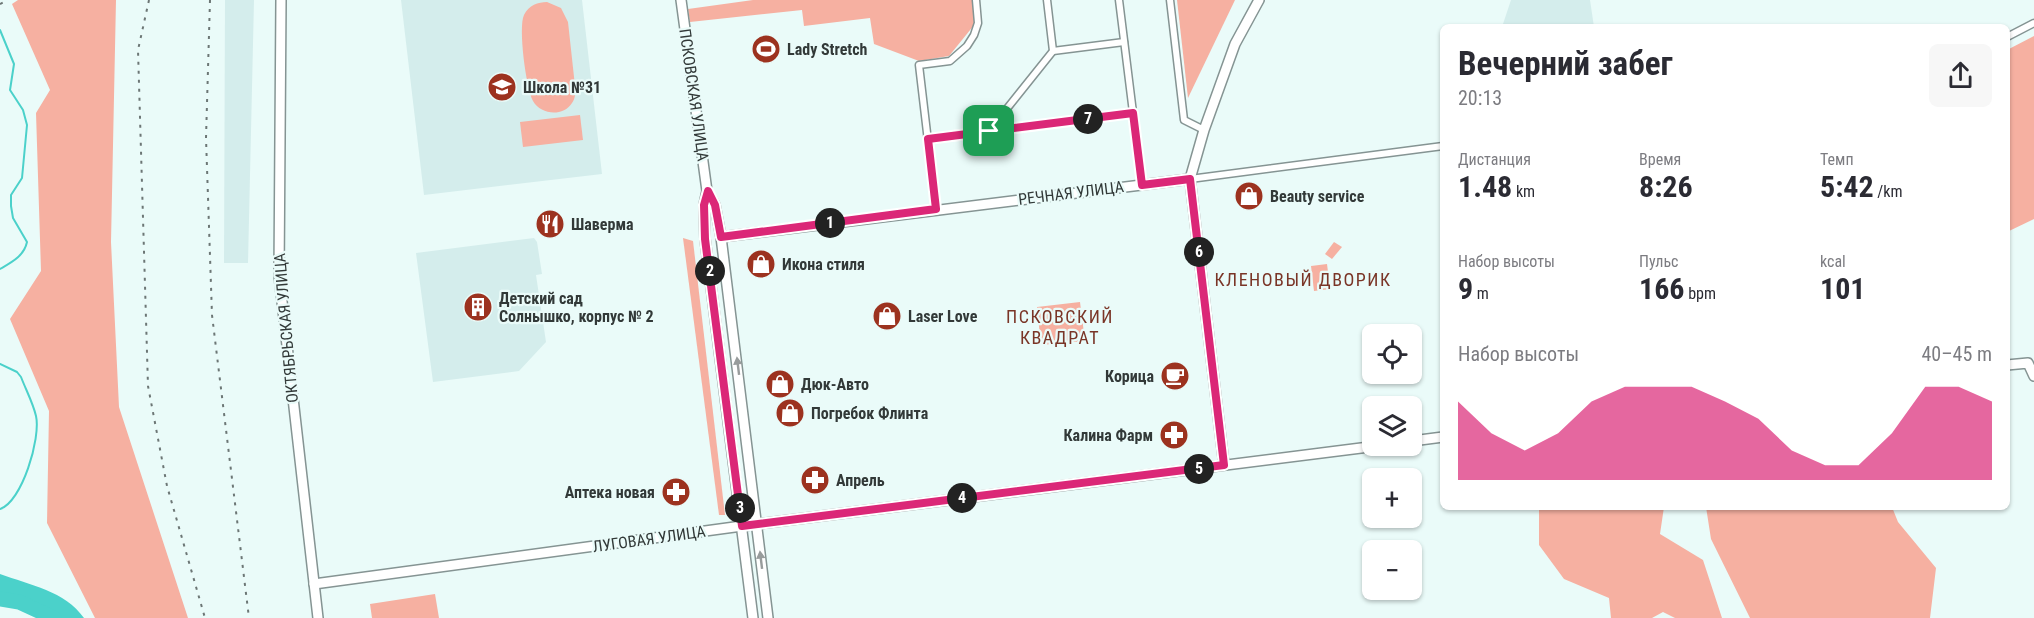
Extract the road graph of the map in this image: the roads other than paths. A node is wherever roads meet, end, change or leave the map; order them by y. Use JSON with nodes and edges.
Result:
{"nodes":[{"id":1,"x":280,"y":0,"type":"edge"},
{"id":2,"x":681,"y":0,"type":"edge"},
{"id":3,"x":976,"y":0,"type":"edge"},
{"id":4,"x":1047,"y":0,"type":"edge"},
{"id":5,"x":1119,"y":0,"type":"edge"},
{"id":6,"x":1170,"y":0,"type":"edge"},
{"id":7,"x":1259,"y":0,"type":"edge"},
{"id":8,"x":2034,"y":23,"type":"edge"},
{"id":9,"x":2010,"y":36,"type":"edge"},
{"id":10,"x":1124,"y":42,"type":"junction"},
{"id":11,"x":1053,"y":51,"type":"junction"},
{"id":12,"x":1133,"y":113,"type":"junction"},
{"id":13,"x":1204,"y":130,"type":"junction"},
{"id":14,"x":989,"y":131,"type":"junction"},
{"id":15,"x":928,"y":139,"type":"junction"},
{"id":16,"x":1440,"y":146,"type":"edge"},
{"id":17,"x":1190,"y":179,"type":"junction"},
{"id":18,"x":1142,"y":185,"type":"junction"},
{"id":19,"x":708,"y":191,"type":"junction"},
{"id":20,"x":936,"y":209,"type":"junction"},
{"id":21,"x":721,"y":237,"type":"junction"},
{"id":22,"x":732,"y":315,"type":"junction"},
{"id":23,"x":716,"y":316,"type":"junction"},
{"id":24,"x":2010,"y":365,"type":"edge"},
{"id":25,"x":2034,"y":376,"type":"edge"},
{"id":26,"x":1440,"y":437,"type":"edge"},
{"id":27,"x":1422,"y":440,"type":"edge"},
{"id":28,"x":1362,"y":448,"type":"edge"},
{"id":29,"x":1224,"y":465,"type":"junction"},
{"id":30,"x":757,"y":524,"type":"junction"},
{"id":31,"x":742,"y":526,"type":"junction"},
{"id":32,"x":314,"y":584,"type":"junction"},
{"id":33,"x":318,"y":618,"type":"edge"},
{"id":34,"x":753,"y":618,"type":"edge"},
{"id":35,"x":768,"y":618,"type":"edge"}],
"edges":[{"from":1,"to":32,"type":"main road","name":"ОКТЯБРЬСКАЯ УЛИЦА"},
{"from":2,"to":19,"type":"main road","name":"ПСКОВСКАЯ УЛИЦА"},
{"from":3,"to":15,"type":"street"},
{"from":4,"to":11,"type":"street"},
{"from":5,"to":10,"type":"street"},
{"from":6,"to":13,"type":"street"},
{"from":7,"to":13,"type":"main road"},
{"from":8,"to":9,"type":"street"},
{"from":10,"to":11,"type":"street"},
{"from":10,"to":12,"type":"street"},
{"from":11,"to":14,"type":"street"},
{"from":12,"to":14,"type":"street"},
{"from":12,"to":18,"type":"street"},
{"from":13,"to":17,"type":"main road"},
{"from":14,"to":15,"type":"street"},
{"from":15,"to":20,"type":"street"},
{"from":16,"to":17,"type":"street","name":"РЕЧНАЯ УЛИЦА"},
{"from":17,"to":18,"type":"main road","name":"РЕЧНАЯ УЛИЦА"},
{"from":17,"to":29,"type":"main road"},
{"from":18,"to":20,"type":"main road","name":"РЕЧНАЯ УЛИЦА"},
{"from":19,"to":21,"type":"main road","name":"ПСКОВСКАЯ УЛИЦА"},
{"from":19,"to":23,"type":"main road","name":"ПСКОВСКАЯ УЛИЦА"},
{"from":20,"to":21,"type":"main road","name":"РЕЧНАЯ УЛИЦА"},
{"from":21,"to":22,"type":"main road","name":"ПСКОВСКАЯ УЛИЦА"},
{"from":22,"to":23,"type":"main road"},
{"from":30,"to":22,"type":"main road","name":"ПСКОВСКАЯ УЛИЦА","one_way":true},
{"from":23,"to":31,"type":"main road","name":"ПСКОВСКАЯ УЛИЦА"},
{"from":24,"to":25,"type":"main road"},
{"from":26,"to":27,"type":"main road"},
{"from":28,"to":29,"type":"main road","name":"ЛУГОВАЯ УЛИЦА"},
{"from":29,"to":30,"type":"main road","name":"ЛУГОВАЯ УЛИЦА"},
{"from":30,"to":31,"type":"main road","name":"ЛУГОВАЯ УЛИЦА"},
{"from":35,"to":30,"type":"main road","name":"ПСКОВСКАЯ УЛИЦА","one_way":true},
{"from":31,"to":32,"type":"main road","name":"ЛУГОВАЯ УЛИЦА"},
{"from":31,"to":34,"type":"main road","name":"ПСКОВСКАЯ УЛИЦА"},
{"from":32,"to":33,"type":"main road","name":"ОКТЯБРЬСКАЯ УЛИЦА"}]}
